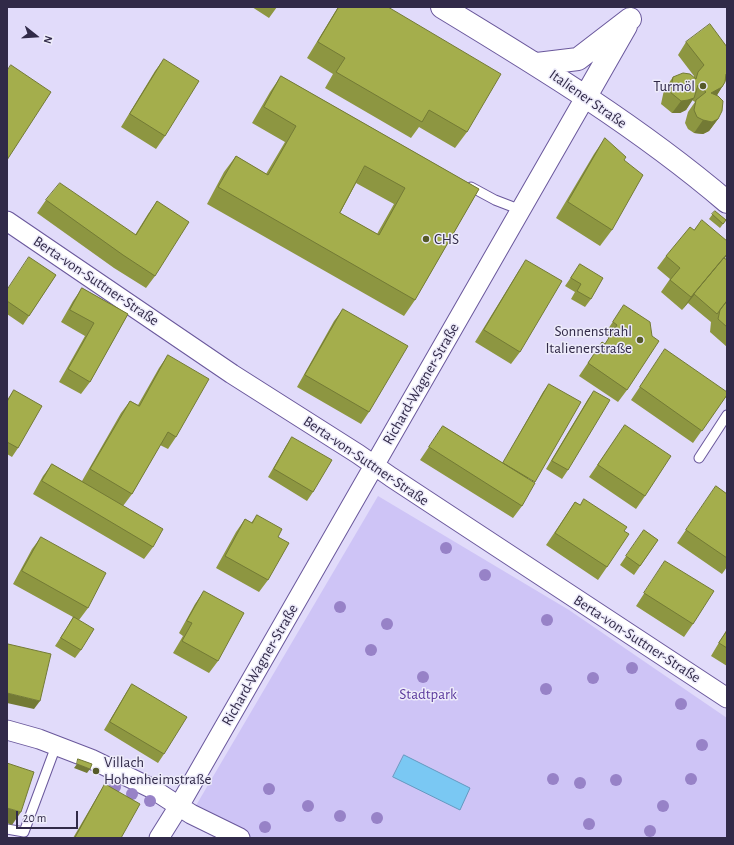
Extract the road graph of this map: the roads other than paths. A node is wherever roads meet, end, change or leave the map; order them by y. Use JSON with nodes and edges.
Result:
{"nodes":[{"id":1,"x":442,"y":7,"type":"edge"},
{"id":2,"x":634,"y":13,"type":"edge"},
{"id":3,"x":536,"y":64,"type":"junction"},
{"id":4,"x":586,"y":96,"type":"junction"},
{"id":5,"x":471,"y":188,"type":"edge"},
{"id":6,"x":727,"y":202,"type":"edge"},
{"id":7,"x":521,"y":210,"type":"junction"},
{"id":8,"x":7,"y":221,"type":"edge"},
{"id":9,"x":727,"y":415,"type":"edge"},
{"id":10,"x":699,"y":458,"type":"dead end"},
{"id":11,"x":374,"y":466,"type":"junction"},
{"id":12,"x":727,"y":698,"type":"edge"},
{"id":13,"x":7,"y":730,"type":"edge"},
{"id":14,"x":56,"y":746,"type":"junction"},
{"id":15,"x":179,"y":806,"type":"junction"},
{"id":16,"x":7,"y":829,"type":"edge"},
{"id":17,"x":159,"y":838,"type":"edge"},
{"id":18,"x":240,"y":838,"type":"edge"}],
"edges":[{"from":1,"to":3,"type":"street","name":"Italiener Straße"},
{"from":2,"to":3,"type":"street"},
{"from":2,"to":4,"type":"street"},
{"from":3,"to":4,"type":"street","name":"Italiener Straße"},
{"from":4,"to":6,"type":"street","name":"Italiener Straße"},
{"from":4,"to":7,"type":"street","name":"Richard-Wagner-Straße"},
{"from":5,"to":7,"type":"lane"},
{"from":7,"to":11,"type":"street","name":"Richard-Wagner-Straße"},
{"from":8,"to":11,"type":"street","name":"Berta-von-Suttner-Straße"},
{"from":9,"to":10,"type":"lane"},
{"from":11,"to":12,"type":"street","name":"Berta-von-Suttner-Straße"},
{"from":11,"to":15,"type":"street","name":"Richard-Wagner-Straße"},
{"from":13,"to":14,"type":"street"},
{"from":14,"to":15,"type":"street"},
{"from":14,"to":16,"type":"lane"},
{"from":15,"to":17,"type":"street","name":"Richard-Wagner-Straße"},
{"from":15,"to":18,"type":"street"}]}
